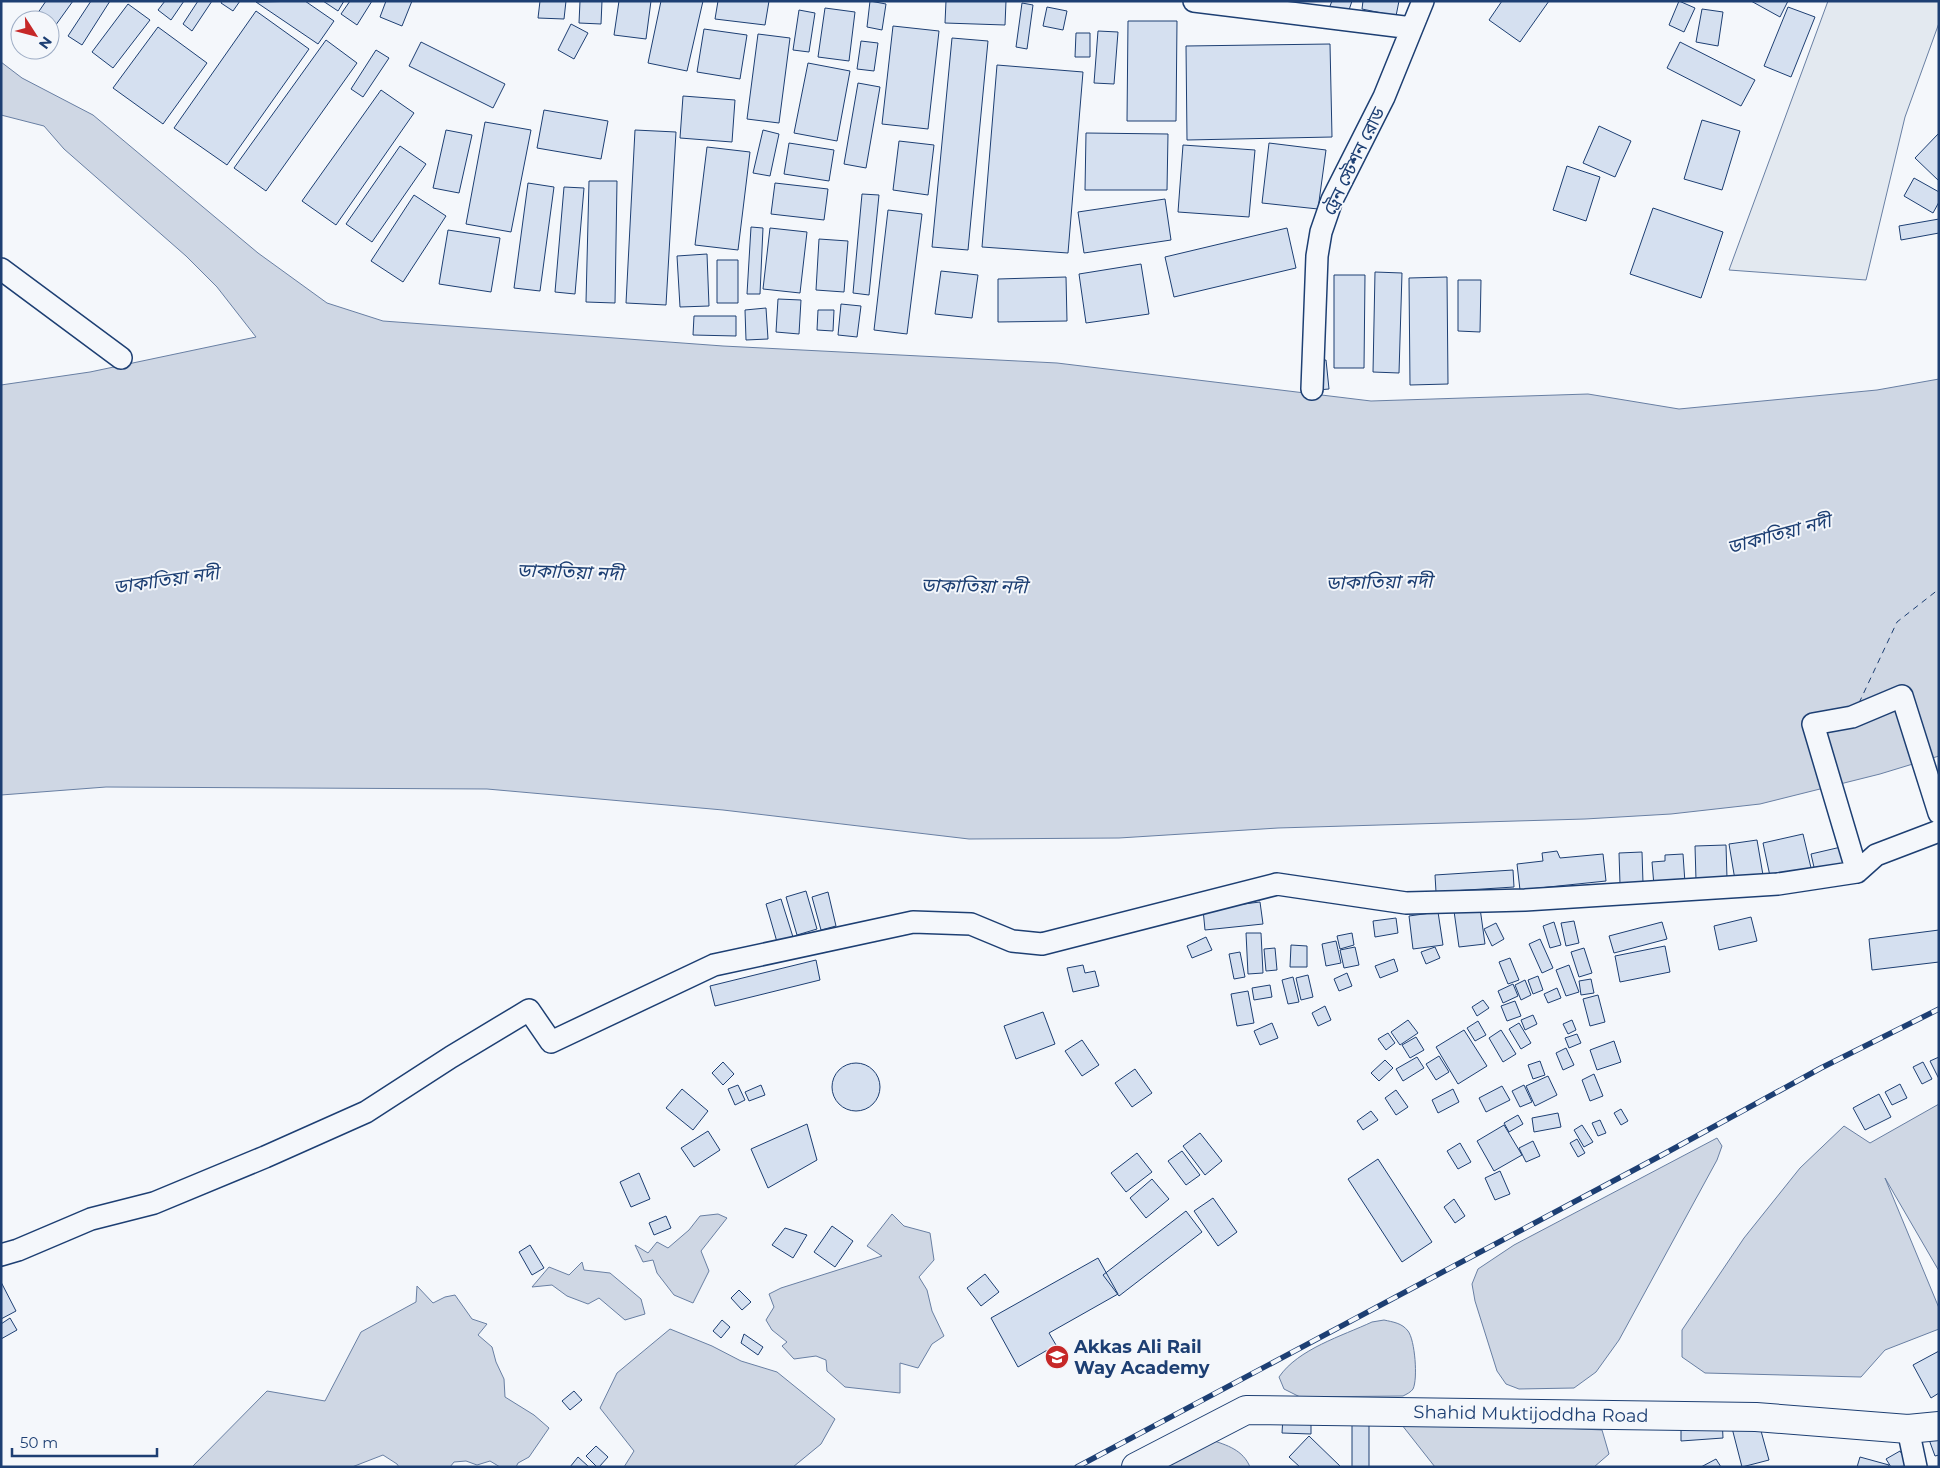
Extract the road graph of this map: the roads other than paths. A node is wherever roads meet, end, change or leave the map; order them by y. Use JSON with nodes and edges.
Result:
{"nodes":[{"id":1,"x":1194,"y":1,"type":"edge"},
{"id":2,"x":1423,"y":1,"type":"edge"},
{"id":3,"x":1412,"y":28,"type":"junction"},
{"id":4,"x":1,"y":269,"type":"edge"},
{"id":5,"x":121,"y":358,"type":"dead end"},
{"id":6,"x":1312,"y":388,"type":"dead end"},
{"id":7,"x":1939,"y":813,"type":"edge"},
{"id":8,"x":1939,"y":832,"type":"edge"},
{"id":9,"x":1857,"y":872,"type":"junction"},
{"id":10,"x":1,"y":1255,"type":"edge"},
{"id":11,"x":1939,"y":1426,"type":"edge"},
{"id":12,"x":1908,"y":1429,"type":"junction"},
{"id":13,"x":1136,"y":1467,"type":"edge"},
{"id":14,"x":1916,"y":1467,"type":"edge"}],
"edges":[{"from":1,"to":3,"type":"street"},
{"from":2,"to":3,"type":"street","name":"ট্রেন স্টেশন রোড"},
{"from":3,"to":6,"type":"street","name":"ট্রেন স্টেশন রোড"},
{"from":4,"to":5,"type":"street"},
{"from":7,"to":9,"type":"street"},
{"from":8,"to":9,"type":"street"},
{"from":9,"to":10,"type":"street"},
{"from":11,"to":12,"type":"main road","name":"Shahid Muktijoddha Road"},
{"from":12,"to":13,"type":"main road","name":"Shahid Muktijoddha Road"},
{"from":12,"to":14,"type":"street"}]}
